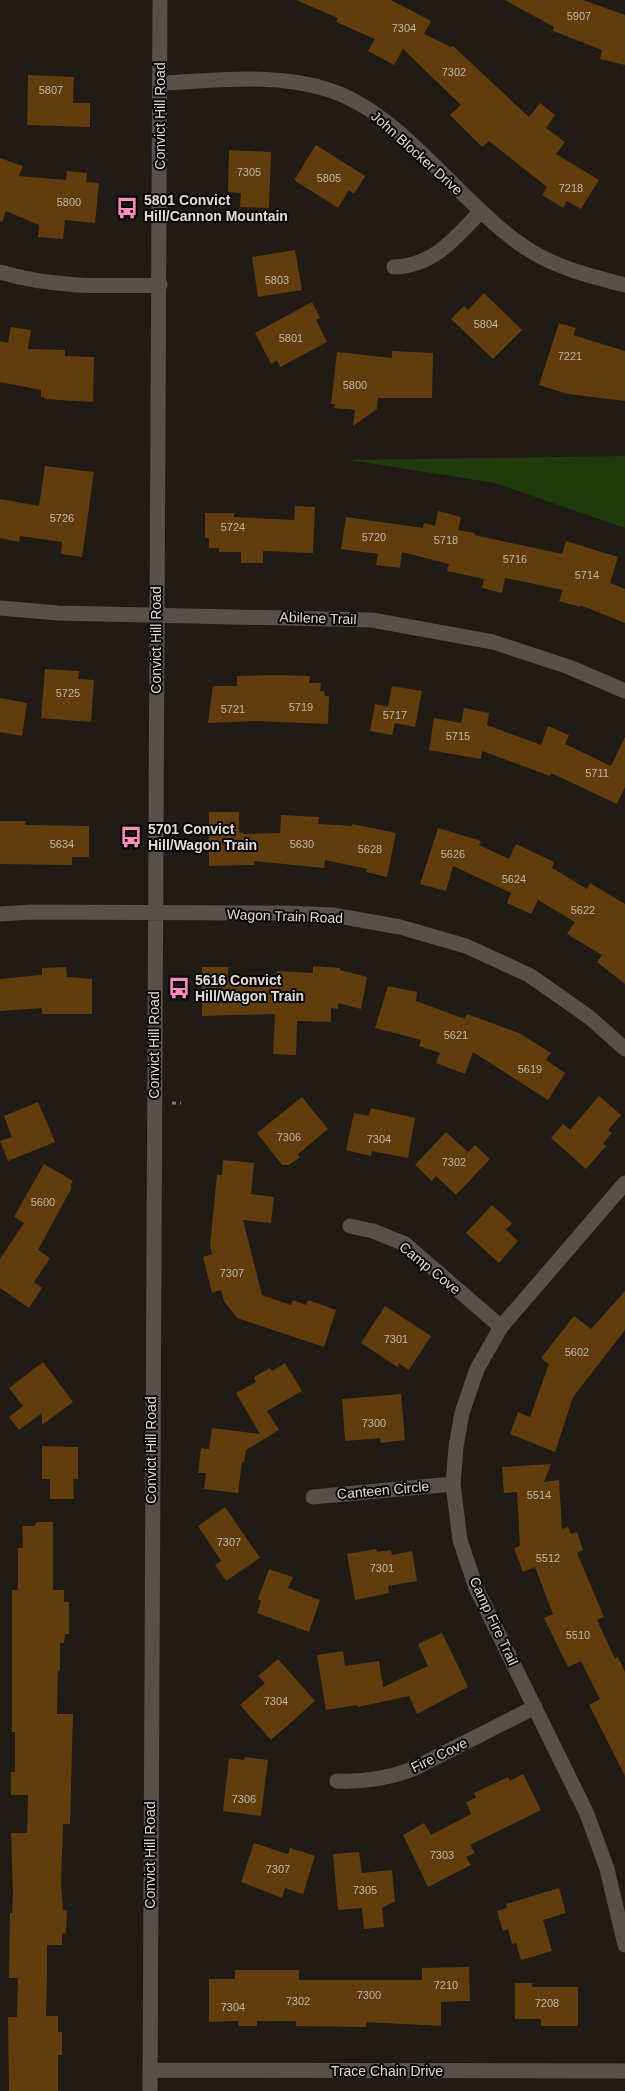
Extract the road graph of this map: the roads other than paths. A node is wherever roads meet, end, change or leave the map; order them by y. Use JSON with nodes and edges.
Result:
{"nodes":[{"id":1,"x":160,"y":0,"type":"edge"},
{"id":2,"x":160,"y":83,"type":"junction"},
{"id":3,"x":481,"y":211,"type":"junction"},
{"id":4,"x":394,"y":266,"type":"dead end"},
{"id":5,"x":0,"y":272,"type":"edge"},
{"id":6,"x":160,"y":285,"type":"junction"},
{"id":7,"x":625,"y":285,"type":"edge"},
{"id":8,"x":0,"y":608,"type":"edge"},
{"id":9,"x":156,"y":614,"type":"junction"},
{"id":10,"x":625,"y":691,"type":"edge"},
{"id":11,"x":0,"y":914,"type":"edge"},
{"id":12,"x":155,"y":914,"type":"junction"},
{"id":13,"x":625,"y":1049,"type":"edge"},
{"id":14,"x":625,"y":1183,"type":"edge"},
{"id":15,"x":350,"y":1226,"type":"dead end"},
{"id":16,"x":501,"y":1327,"type":"junction"},
{"id":17,"x":453,"y":1484,"type":"junction"},
{"id":18,"x":313,"y":1497,"type":"dead end"},
{"id":19,"x":535,"y":1707,"type":"junction"},
{"id":20,"x":337,"y":1781,"type":"dead end"},
{"id":21,"x":625,"y":1945,"type":"edge"},
{"id":22,"x":150,"y":2070,"type":"junction"},
{"id":23,"x":625,"y":2071,"type":"edge"},
{"id":24,"x":150,"y":2091,"type":"edge"}],
"edges":[{"from":1,"to":2,"type":"street","name":"Convict Hill Road"},
{"from":2,"to":3,"type":"street","name":"John Blocker Drive"},
{"from":2,"to":6,"type":"street","name":"Convict Hill Road"},
{"from":3,"to":4,"type":"street"},
{"from":3,"to":7,"type":"street","name":"John Blocker Drive"},
{"from":5,"to":6,"type":"street"},
{"from":6,"to":9,"type":"street","name":"Convict Hill Road"},
{"from":8,"to":9,"type":"street","name":"Abilene Trail"},
{"from":9,"to":10,"type":"street","name":"Abilene Trail"},
{"from":9,"to":12,"type":"street","name":"Convict Hill Road"},
{"from":11,"to":12,"type":"street","name":"Wagon Train Road"},
{"from":12,"to":13,"type":"street","name":"Wagon Train Road"},
{"from":12,"to":22,"type":"street","name":"Convict Hill Road"},
{"from":14,"to":16,"type":"street","name":"Camp Fire Trail"},
{"from":15,"to":16,"type":"street","name":"Camp Cove"},
{"from":16,"to":17,"type":"street","name":"Camp Fire Trail"},
{"from":17,"to":18,"type":"street","name":"Canteen Circle"},
{"from":17,"to":19,"type":"street","name":"Camp Fire Trail"},
{"from":19,"to":20,"type":"street","name":"Fire Cove"},
{"from":19,"to":21,"type":"street","name":"Camp Fire Trail"},
{"from":22,"to":23,"type":"street","name":"Trace Chain Drive"},
{"from":22,"to":24,"type":"street","name":"Convict Hill Road"}]}
